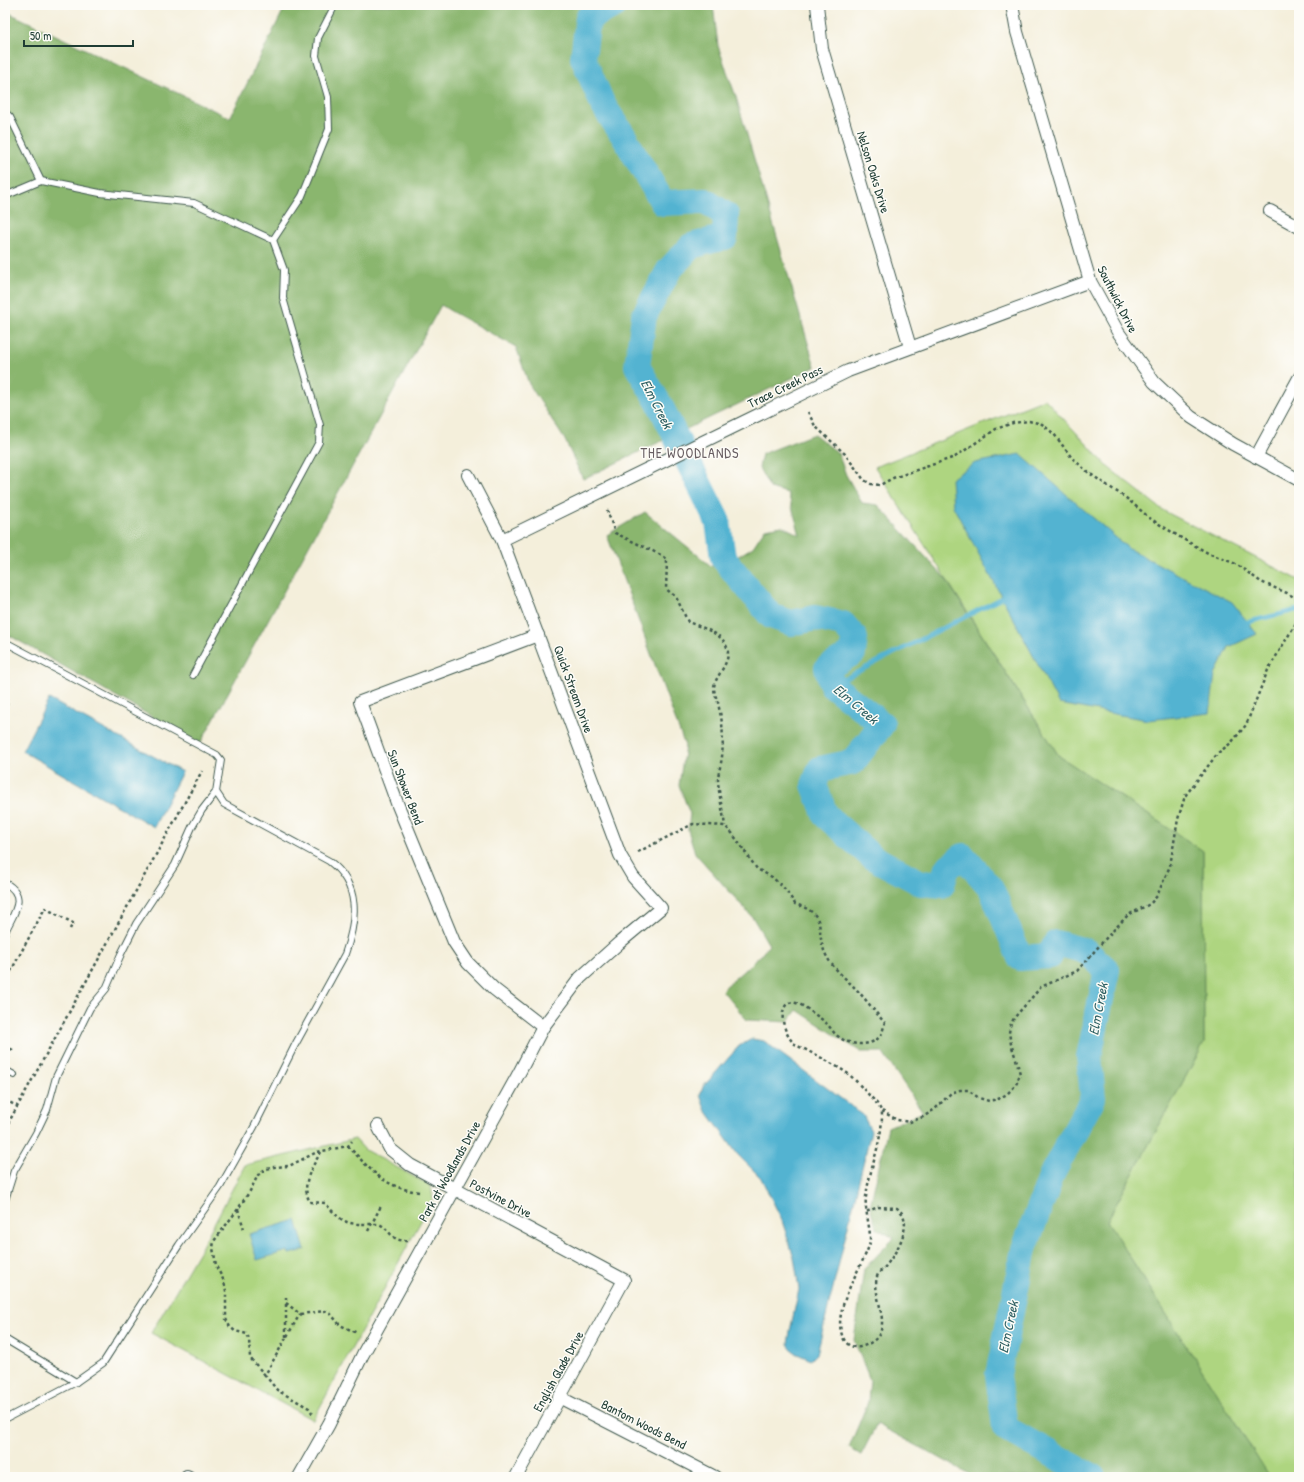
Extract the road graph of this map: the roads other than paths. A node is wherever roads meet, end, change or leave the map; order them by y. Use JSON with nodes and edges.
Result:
{"nodes":[{"id":1,"x":335,"y":5,"type":"edge"},
{"id":2,"x":817,"y":5,"type":"edge"},
{"id":3,"x":1012,"y":5,"type":"edge"},
{"id":4,"x":5,"y":112,"type":"edge"},
{"id":5,"x":41,"y":181,"type":"junction"},
{"id":6,"x":5,"y":196,"type":"edge"},
{"id":7,"x":1270,"y":211,"type":"dead end"},
{"id":8,"x":1299,"y":228,"type":"edge"},
{"id":9,"x":273,"y":240,"type":"junction"},
{"id":10,"x":1090,"y":280,"type":"junction"},
{"id":11,"x":910,"y":347,"type":"junction"},
{"id":12,"x":1299,"y":378,"type":"edge"},
{"id":13,"x":1256,"y":457,"type":"junction"},
{"id":14,"x":468,"y":475,"type":"dead end"},
{"id":15,"x":1299,"y":480,"type":"edge"},
{"id":16,"x":502,"y":540,"type":"junction"},
{"id":17,"x":538,"y":635,"type":"junction"},
{"id":18,"x":5,"y":642,"type":"edge"},
{"id":19,"x":193,"y":675,"type":"dead end"},
{"id":20,"x":216,"y":792,"type":"junction"},
{"id":21,"x":5,"y":883,"type":"edge"},
{"id":22,"x":661,"y":908,"type":"joint"},
{"id":23,"x":5,"y":932,"type":"edge"},
{"id":24,"x":543,"y":1027,"type":"junction"},
{"id":25,"x":5,"y":1070,"type":"edge"},
{"id":26,"x":14,"y":1075,"type":"dead end"},
{"id":27,"x":378,"y":1126,"type":"dead end"},
{"id":28,"x":454,"y":1190,"type":"junction"},
{"id":29,"x":5,"y":1200,"type":"edge"},
{"id":30,"x":624,"y":1280,"type":"joint"},
{"id":31,"x":5,"y":1339,"type":"edge"},
{"id":32,"x":76,"y":1382,"type":"junction"},
{"id":33,"x":559,"y":1397,"type":"junction"},
{"id":34,"x":5,"y":1419,"type":"edge"},
{"id":35,"x":299,"y":1477,"type":"edge"},
{"id":36,"x":516,"y":1477,"type":"edge"},
{"id":37,"x":715,"y":1477,"type":"edge"}],
"edges":[{"from":1,"to":9,"type":"lane"},
{"from":2,"to":11,"type":"street","name":"Nelson Oaks Drive"},
{"from":3,"to":10,"type":"street","name":"Southwick Drive"},
{"from":4,"to":5,"type":"lane"},
{"from":5,"to":6,"type":"lane"},
{"from":5,"to":9,"type":"lane"},
{"from":7,"to":8,"type":"street"},
{"from":9,"to":19,"type":"lane"},
{"from":10,"to":11,"type":"street","name":"Trace Creek Pass"},
{"from":10,"to":13,"type":"street","name":"Southwick Drive"},
{"from":11,"to":16,"type":"street","name":"Trace Creek Pass"},
{"from":12,"to":13,"type":"street"},
{"from":13,"to":15,"type":"street","name":"Southwick Drive"},
{"from":14,"to":16,"type":"street","name":"Quick Stream Drive"},
{"from":16,"to":17,"type":"street","name":"Quick Stream Drive"},
{"from":17,"to":22,"type":"street","name":"Quick Stream Drive"},
{"from":17,"to":24,"type":"street","name":"Sun Shower Bend"},
{"from":18,"to":20,"type":"lane"},
{"from":20,"to":29,"type":"lane"},
{"from":20,"to":32,"type":"lane"},
{"from":21,"to":23,"type":"lane"},
{"from":22,"to":24,"type":"street","name":"Park at Woodlands Drive"},
{"from":24,"to":28,"type":"street","name":"Park at Woodlands Drive"},
{"from":25,"to":26,"type":"lane"},
{"from":27,"to":28,"type":"street","name":"Postvine Drive"},
{"from":28,"to":30,"type":"street","name":"Postvine Drive"},
{"from":28,"to":35,"type":"street","name":"Park at Woodlands Drive"},
{"from":30,"to":33,"type":"street","name":"English Glade Drive"},
{"from":31,"to":32,"type":"lane"},
{"from":32,"to":34,"type":"lane"},
{"from":33,"to":36,"type":"street","name":"English Glade Drive"},
{"from":33,"to":37,"type":"street","name":"Bantom Woods Bend"}]}
